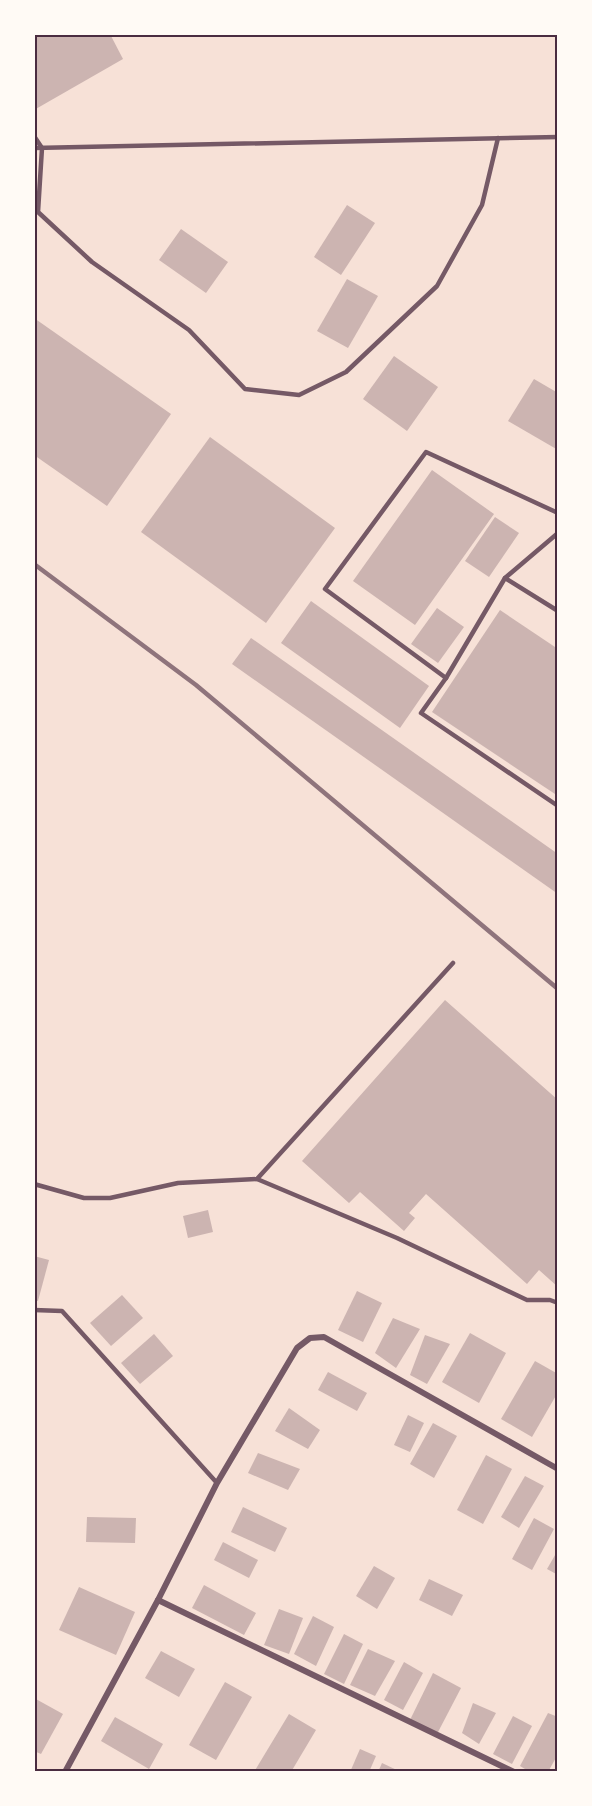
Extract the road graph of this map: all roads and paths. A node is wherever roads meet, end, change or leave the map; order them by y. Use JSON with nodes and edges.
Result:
{"nodes":[{"id":1,"x":34,"y":136,"type":"edge"},
{"id":2,"x":558,"y":136,"type":"edge"},
{"id":3,"x":498,"y":138,"type":"junction"},
{"id":4,"x":34,"y":148,"type":"edge"},
{"id":5,"x":42,"y":148,"type":"junction"},
{"id":6,"x":558,"y":513,"type":"edge"},
{"id":7,"x":558,"y":533,"type":"edge"},
{"id":8,"x":505,"y":578,"type":"junction"},
{"id":9,"x":558,"y":611,"type":"edge"},
{"id":10,"x":446,"y":678,"type":"junction"},
{"id":11,"x":558,"y":806,"type":"edge"},
{"id":12,"x":453,"y":963,"type":"dead end"},
{"id":13,"x":257,"y":1179,"type":"junction"},
{"id":14,"x":34,"y":1184,"type":"edge"},
{"id":15,"x":558,"y":1303,"type":"edge"},
{"id":16,"x":34,"y":1310,"type":"edge"},
{"id":17,"x":558,"y":1469,"type":"edge"},
{"id":18,"x":217,"y":1483,"type":"junction"},
{"id":19,"x":158,"y":1600,"type":"junction"},
{"id":20,"x":65,"y":1772,"type":"edge"},
{"id":21,"x":514,"y":1772,"type":"edge"}],
"edges":[{"from":1,"to":5,"type":"lane"},
{"from":2,"to":3,"type":"lane"},
{"from":3,"to":5,"type":"lane"},
{"from":3,"to":5,"type":"lane"},
{"from":4,"to":5,"type":"lane"},
{"from":6,"to":10,"type":"lane"},
{"from":7,"to":8,"type":"lane"},
{"from":8,"to":9,"type":"lane"},
{"from":8,"to":10,"type":"lane"},
{"from":10,"to":11,"type":"lane"},
{"from":12,"to":13,"type":"lane"},
{"from":13,"to":14,"type":"lane"},
{"from":13,"to":15,"type":"lane"},
{"from":16,"to":18,"type":"lane"},
{"from":17,"to":18,"type":"street"},
{"from":18,"to":19,"type":"street"},
{"from":19,"to":20,"type":"street"},
{"from":19,"to":21,"type":"street"}]}
